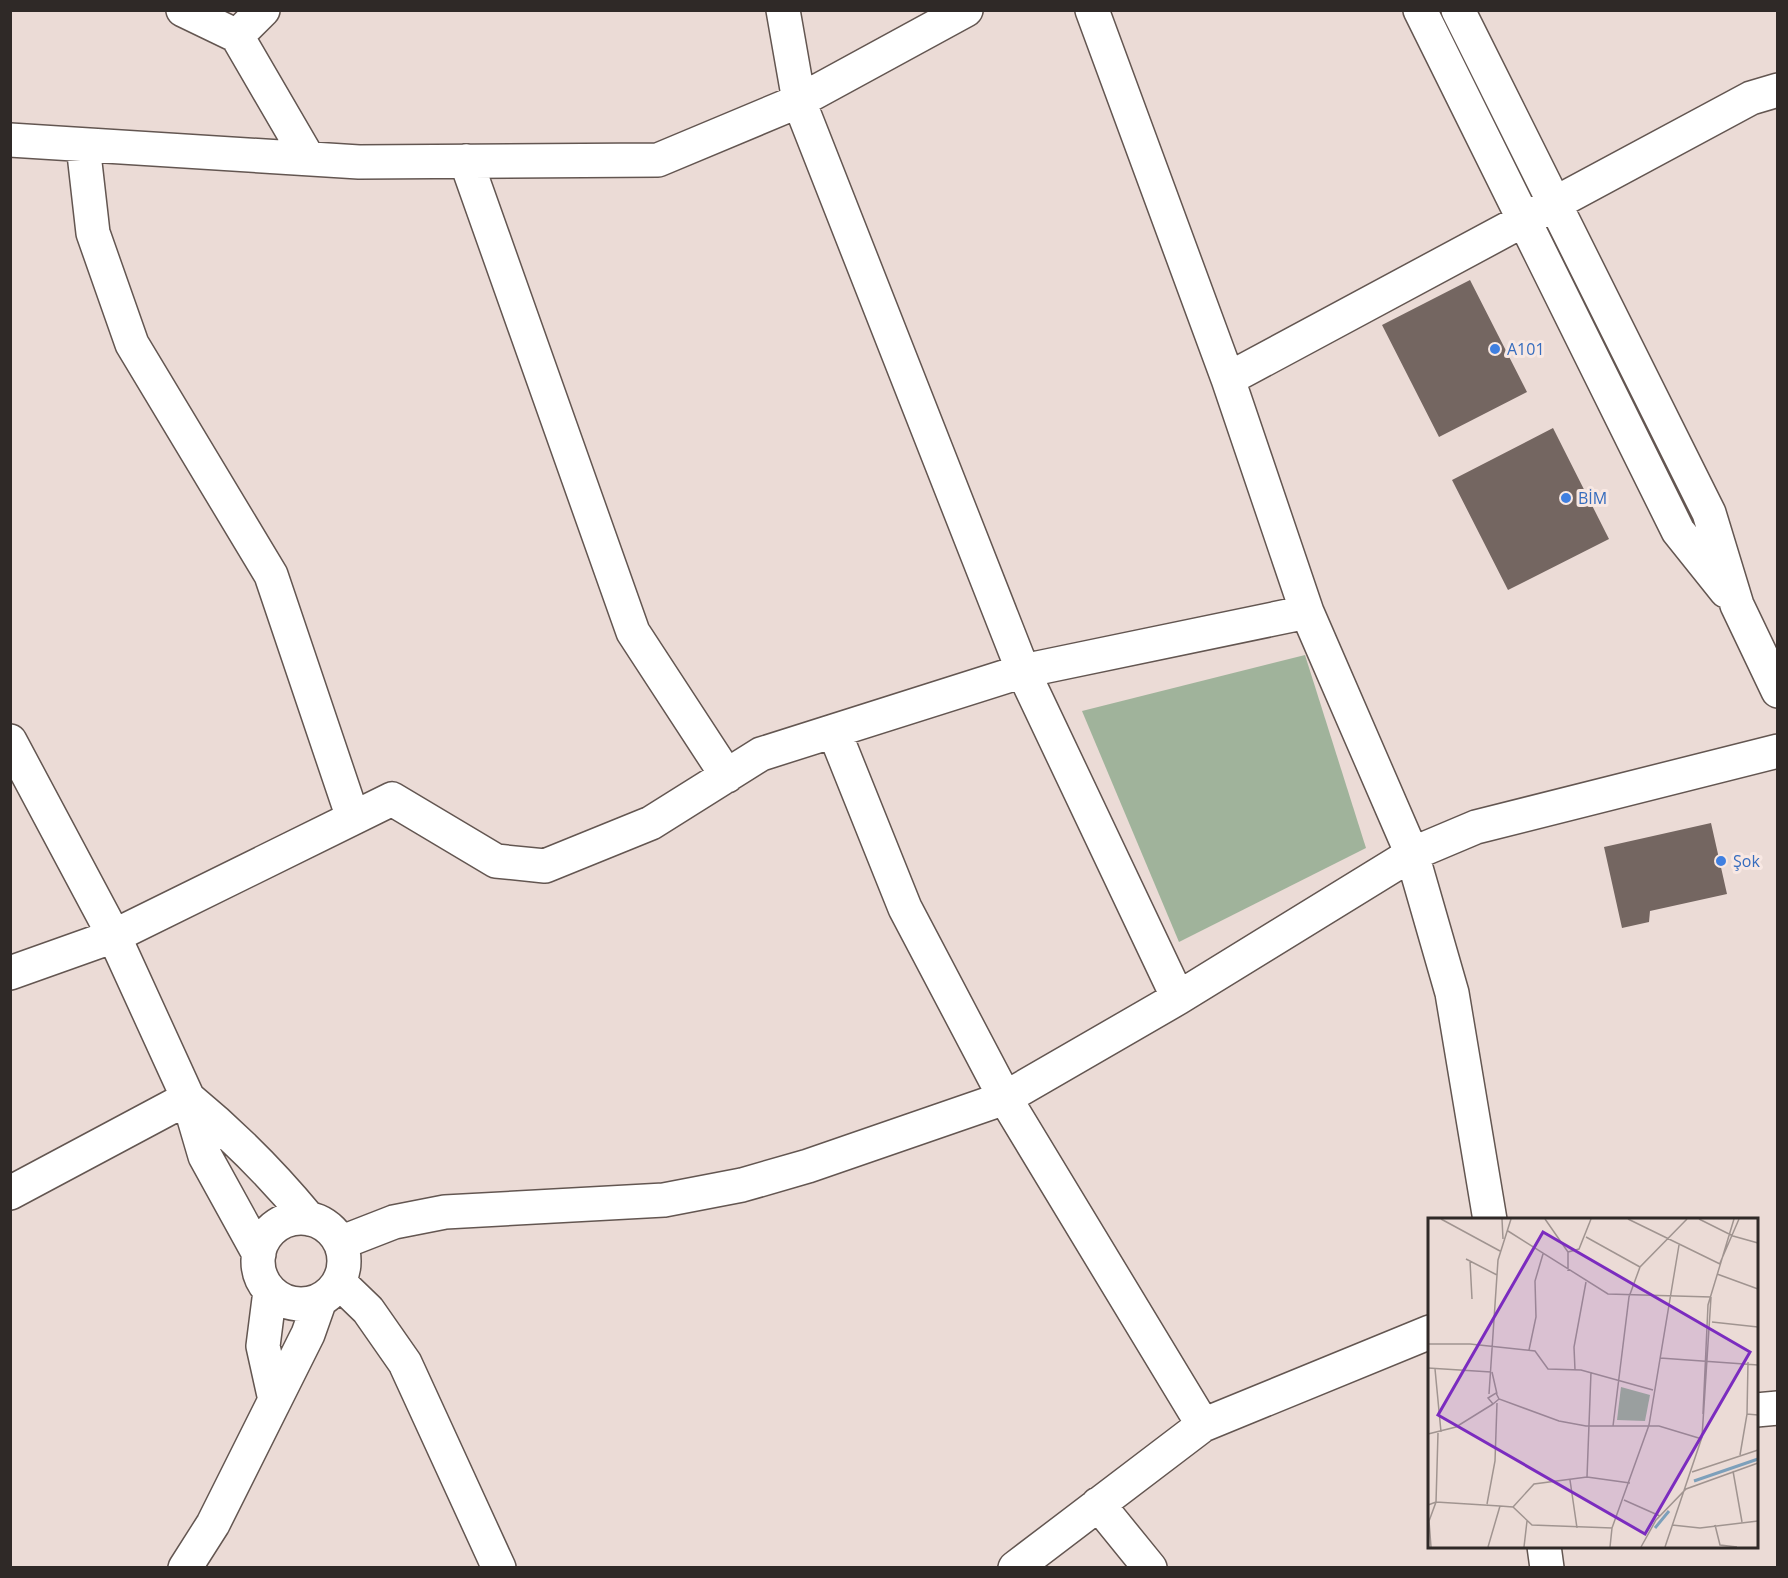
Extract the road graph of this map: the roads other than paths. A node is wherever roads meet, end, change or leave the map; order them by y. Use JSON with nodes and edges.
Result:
{"nodes":[{"id":1,"x":183,"y":10,"type":"edge"},
{"id":2,"x":263,"y":10,"type":"edge"},
{"id":3,"x":783,"y":10,"type":"edge"},
{"id":4,"x":966,"y":10,"type":"edge"},
{"id":5,"x":1092,"y":10,"type":"edge"},
{"id":6,"x":1420,"y":10,"type":"edge"},
{"id":7,"x":1458,"y":10,"type":"edge"},
{"id":8,"x":237,"y":36,"type":"junction"},
{"id":9,"x":1778,"y":90,"type":"edge"},
{"id":10,"x":799,"y":101,"type":"junction"},
{"id":11,"x":10,"y":141,"type":"edge"},
{"id":12,"x":82,"y":145,"type":"junction"},
{"id":13,"x":308,"y":158,"type":"junction"},
{"id":14,"x":466,"y":161,"type":"junction"},
{"id":15,"x":1555,"y":202,"type":"junction"},
{"id":16,"x":1524,"y":221,"type":"junction"},
{"id":17,"x":1228,"y":379,"type":"junction"},
{"id":18,"x":1737,"y":605,"type":"junction"},
{"id":19,"x":1307,"y":612,"type":"junction"},
{"id":20,"x":1023,"y":671,"type":"junction"},
{"id":21,"x":1778,"y":691,"type":"edge"},
{"id":22,"x":834,"y":731,"type":"junction"},
{"id":23,"x":10,"y":741,"type":"edge"},
{"id":24,"x":1778,"y":751,"type":"edge"},
{"id":25,"x":727,"y":776,"type":"junction"},
{"id":26,"x":353,"y":818,"type":"junction"},
{"id":27,"x":1412,"y":855,"type":"junction"},
{"id":28,"x":114,"y":936,"type":"junction"},
{"id":29,"x":10,"y":973,"type":"edge"},
{"id":30,"x":1178,"y":998,"type":"junction"},
{"id":31,"x":188,"y":1098,"type":"junction"},
{"id":32,"x":1005,"y":1098,"type":"junction"},
{"id":33,"x":10,"y":1193,"type":"edge"},
{"id":34,"x":1490,"y":1218,"type":"edge"},
{"id":35,"x":309,"y":1219,"type":"junction"},
{"id":36,"x":340,"y":1243,"type":"junction"},
{"id":37,"x":259,"y":1254,"type":"junction"},
{"id":38,"x":270,"y":1291,"type":"junction"},
{"id":39,"x":330,"y":1291,"type":"junction"},
{"id":40,"x":1428,"y":1333,"type":"edge"},
{"id":41,"x":275,"y":1400,"type":"junction"},
{"id":42,"x":1778,"y":1408,"type":"edge"},
{"id":43,"x":1758,"y":1410,"type":"edge"},
{"id":44,"x":1203,"y":1425,"type":"junction"},
{"id":45,"x":1098,"y":1504,"type":"junction"},
{"id":46,"x":1544,"y":1548,"type":"edge"},
{"id":47,"x":184,"y":1568,"type":"edge"},
{"id":48,"x":499,"y":1568,"type":"edge"},
{"id":49,"x":1015,"y":1568,"type":"edge"},
{"id":50,"x":1150,"y":1568,"type":"edge"},
{"id":51,"x":1547,"y":1568,"type":"edge"}],
"edges":[{"from":1,"to":8,"type":"street"},
{"from":2,"to":8,"type":"street"},
{"from":3,"to":10,"type":"street"},
{"from":4,"to":10,"type":"street"},
{"from":5,"to":17,"type":"street"},
{"from":6,"to":16,"type":"street"},
{"from":7,"to":15,"type":"street"},
{"from":8,"to":13,"type":"street"},
{"from":9,"to":15,"type":"street"},
{"from":10,"to":14,"type":"street"},
{"from":10,"to":20,"type":"street"},
{"from":11,"to":12,"type":"street"},
{"from":12,"to":13,"type":"street"},
{"from":12,"to":26,"type":"street"},
{"from":13,"to":14,"type":"street"},
{"from":14,"to":25,"type":"street"},
{"from":15,"to":16,"type":"street"},
{"from":15,"to":18,"type":"street"},
{"from":16,"to":17,"type":"street"},
{"from":16,"to":18,"type":"street"},
{"from":17,"to":19,"type":"street"},
{"from":18,"to":21,"type":"street"},
{"from":19,"to":20,"type":"street"},
{"from":19,"to":27,"type":"street"},
{"from":20,"to":22,"type":"street"},
{"from":20,"to":30,"type":"street"},
{"from":22,"to":25,"type":"street"},
{"from":22,"to":32,"type":"street"},
{"from":23,"to":28,"type":"street"},
{"from":24,"to":27,"type":"street"},
{"from":25,"to":26,"type":"street"},
{"from":26,"to":28,"type":"street"},
{"from":27,"to":30,"type":"street"},
{"from":27,"to":34,"type":"street"},
{"from":28,"to":29,"type":"street"},
{"from":28,"to":31,"type":"street"},
{"from":30,"to":32,"type":"street"},
{"from":31,"to":33,"type":"street"},
{"from":31,"to":35,"type":"street"},
{"from":31,"to":37,"type":"street"},
{"from":32,"to":36,"type":"street"},
{"from":32,"to":44,"type":"street"},
{"from":35,"to":36,"type":"street"},
{"from":35,"to":37,"type":"street"},
{"from":36,"to":39,"type":"street"},
{"from":37,"to":38,"type":"street"},
{"from":38,"to":39,"type":"street"},
{"from":38,"to":41,"type":"street"},
{"from":39,"to":41,"type":"street"},
{"from":39,"to":48,"type":"street"},
{"from":40,"to":44,"type":"street"},
{"from":41,"to":47,"type":"street"},
{"from":42,"to":43,"type":"street"},
{"from":44,"to":45,"type":"street"},
{"from":45,"to":49,"type":"street"},
{"from":45,"to":50,"type":"street"},
{"from":46,"to":51,"type":"street"}]}
